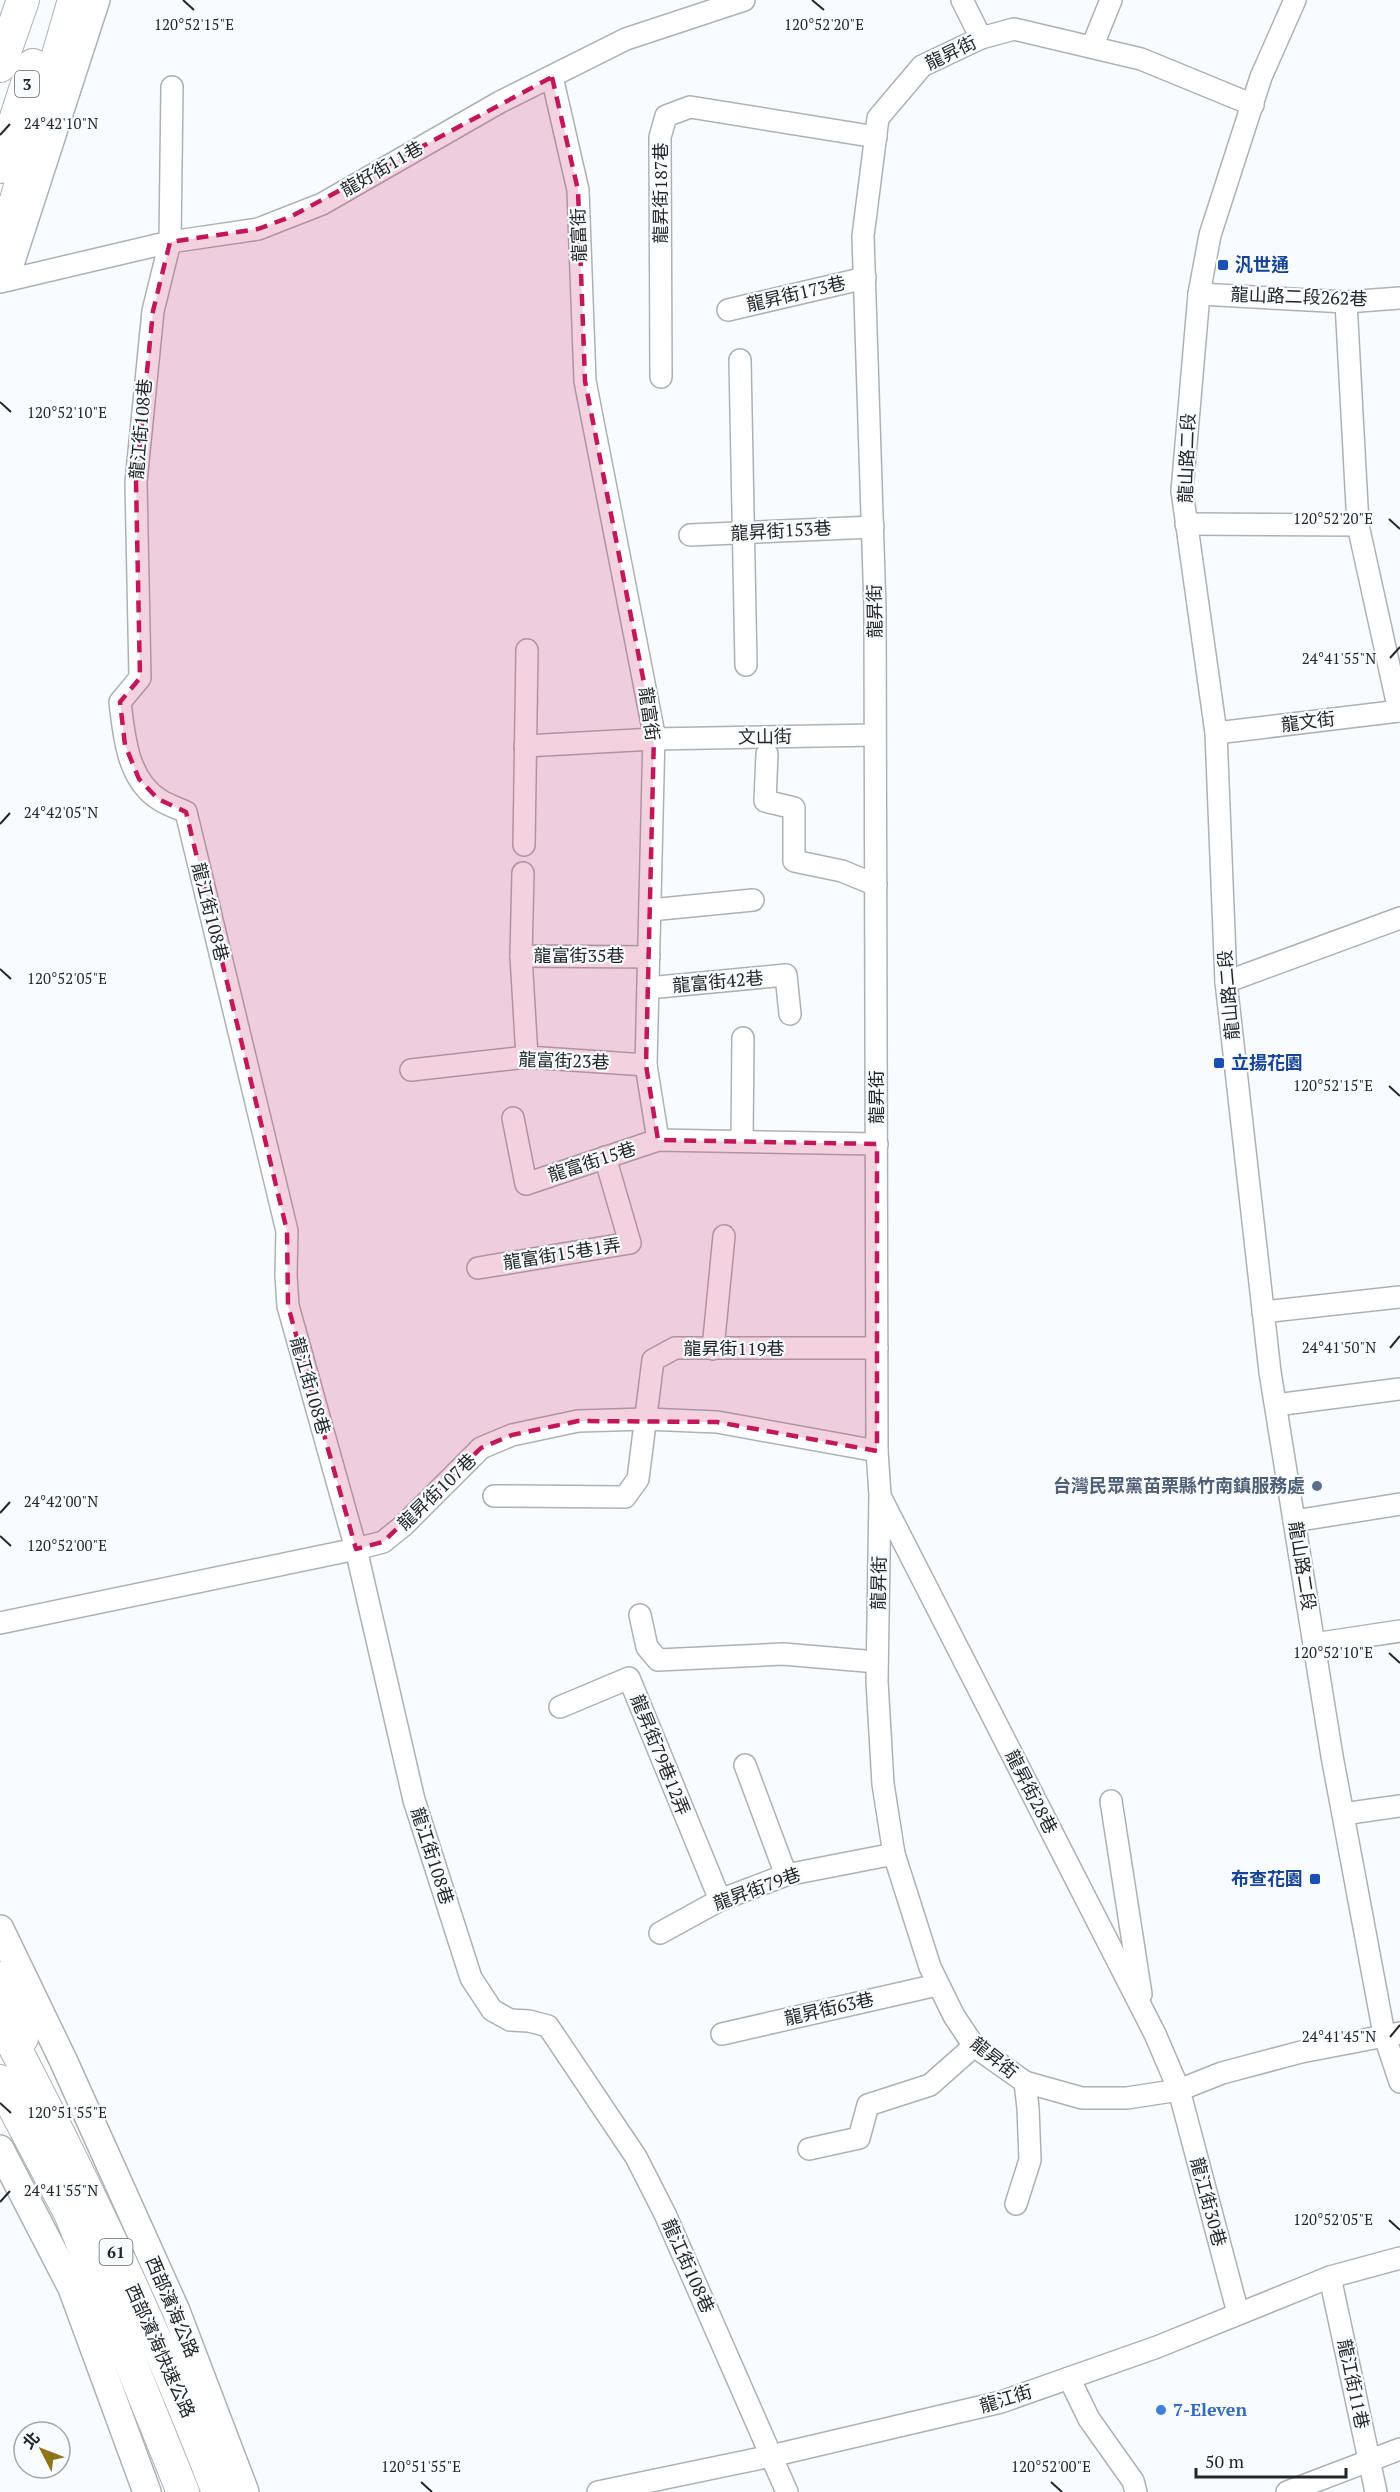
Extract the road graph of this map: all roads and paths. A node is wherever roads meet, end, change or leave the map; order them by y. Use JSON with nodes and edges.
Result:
{"nodes":[{"id":1,"x":23,"y":0,"type":"edge"},
{"id":2,"x":55,"y":0,"type":"edge"},
{"id":3,"x":74,"y":0,"type":"edge"},
{"id":4,"x":99,"y":0,"type":"edge"},
{"id":5,"x":744,"y":0,"type":"edge"},
{"id":6,"x":962,"y":0,"type":"edge"},
{"id":7,"x":1111,"y":0,"type":"edge"},
{"id":8,"x":1295,"y":0,"type":"edge"},
{"id":9,"x":981,"y":38,"type":"junction"},
{"id":10,"x":1092,"y":47,"type":"junction"},
{"id":11,"x":0,"y":66,"type":"edge"},
{"id":12,"x":552,"y":77,"type":"junction"},
{"id":13,"x":172,"y":87,"type":"dead end"},
{"id":14,"x":1253,"y":105,"type":"junction"},
{"id":15,"x":876,"y":137,"type":"junction"},
{"id":16,"x":0,"y":167,"type":"edge"},
{"id":17,"x":170,"y":242,"type":"junction"},
{"id":18,"x":3,"y":273,"type":"edge"},
{"id":19,"x":865,"y":278,"type":"junction"},
{"id":20,"x":1199,"y":294,"type":"junction"},
{"id":21,"x":1400,"y":298,"type":"edge"},
{"id":22,"x":1346,"y":302,"type":"junction"},
{"id":23,"x":728,"y":310,"type":"dead end"},
{"id":24,"x":740,"y":360,"type":"dead end"},
{"id":25,"x":661,"y":377,"type":"dead end"},
{"id":26,"x":1186,"y":524,"type":"junction"},
{"id":27,"x":1358,"y":525,"type":"junction"},
{"id":28,"x":873,"y":526,"type":"junction"},
{"id":29,"x":742,"y":532,"type":"junction"},
{"id":30,"x":690,"y":535,"type":"dead end"},
{"id":31,"x":527,"y":650,"type":"dead end"},
{"id":32,"x":746,"y":665,"type":"dead end"},
{"id":33,"x":1400,"y":711,"type":"edge"},
{"id":34,"x":1216,"y":733,"type":"junction"},
{"id":35,"x":876,"y":735,"type":"junction"},
{"id":36,"x":654,"y":739,"type":"junction"},
{"id":37,"x":525,"y":746,"type":"junction"},
{"id":38,"x":767,"y":754,"type":"dead end"},
{"id":39,"x":524,"y":845,"type":"dead end"},
{"id":40,"x":523,"y":873,"type":"dead end"},
{"id":41,"x":876,"y":885,"type":"junction"},
{"id":42,"x":753,"y":900,"type":"dead end"},
{"id":43,"x":650,"y":910,"type":"junction"},
{"id":44,"x":1400,"y":918,"type":"edge"},
{"id":45,"x":521,"y":956,"type":"junction"},
{"id":46,"x":649,"y":957,"type":"junction"},
{"id":47,"x":1226,"y":982,"type":"junction"},
{"id":48,"x":648,"y":988,"type":"junction"},
{"id":49,"x":790,"y":1014,"type":"dead end"},
{"id":50,"x":743,"y":1038,"type":"dead end"},
{"id":51,"x":527,"y":1057,"type":"junction"},
{"id":52,"x":646,"y":1065,"type":"junction"},
{"id":53,"x":411,"y":1070,"type":"dead end"},
{"id":54,"x":513,"y":1118,"type":"dead end"},
{"id":55,"x":658,"y":1140,"type":"junction"},
{"id":56,"x":742,"y":1141,"type":"junction"},
{"id":57,"x":877,"y":1144,"type":"junction"},
{"id":58,"x":605,"y":1158,"type":"junction"},
{"id":59,"x":724,"y":1236,"type":"dead end"},
{"id":60,"x":478,"y":1268,"type":"dead end"},
{"id":61,"x":1400,"y":1297,"type":"edge"},
{"id":62,"x":1263,"y":1312,"type":"junction"},
{"id":63,"x":877,"y":1348,"type":"junction"},
{"id":64,"x":713,"y":1349,"type":"junction"},
{"id":65,"x":1400,"y":1389,"type":"edge"},
{"id":66,"x":1276,"y":1405,"type":"junction"},
{"id":67,"x":646,"y":1419,"type":"junction"},
{"id":68,"x":877,"y":1451,"type":"junction"},
{"id":69,"x":494,"y":1496,"type":"dead end"},
{"id":70,"x":880,"y":1496,"type":"junction"},
{"id":71,"x":1400,"y":1504,"type":"edge"},
{"id":72,"x":1294,"y":1521,"type":"junction"},
{"id":73,"x":356,"y":1549,"type":"junction"},
{"id":74,"x":640,"y":1615,"type":"dead end"},
{"id":75,"x":0,"y":1623,"type":"edge"},
{"id":76,"x":1400,"y":1631,"type":"edge"},
{"id":77,"x":1314,"y":1644,"type":"junction"},
{"id":78,"x":878,"y":1662,"type":"junction"},
{"id":79,"x":560,"y":1707,"type":"dead end"},
{"id":80,"x":745,"y":1765,"type":"dead end"},
{"id":81,"x":1111,"y":1802,"type":"dead end"},
{"id":82,"x":1400,"y":1806,"type":"edge"},
{"id":83,"x":1343,"y":1814,"type":"junction"},
{"id":84,"x":894,"y":1854,"type":"junction"},
{"id":85,"x":786,"y":1875,"type":"junction"},
{"id":86,"x":720,"y":1900,"type":"junction"},
{"id":87,"x":0,"y":1929,"type":"edge"},
{"id":88,"x":660,"y":1934,"type":"dead end"},
{"id":89,"x":0,"y":1978,"type":"edge"},
{"id":90,"x":937,"y":1985,"type":"junction"},
{"id":91,"x":1143,"y":2012,"type":"junction"},
{"id":92,"x":0,"y":2019,"type":"edge"},
{"id":93,"x":1392,"y":2033,"type":"edge"},
{"id":94,"x":722,"y":2034,"type":"dead end"},
{"id":95,"x":974,"y":2046,"type":"junction"},
{"id":96,"x":0,"y":2081,"type":"edge"},
{"id":97,"x":1024,"y":2082,"type":"junction"},
{"id":98,"x":1400,"y":2082,"type":"edge"},
{"id":99,"x":1179,"y":2090,"type":"junction"},
{"id":100,"x":8,"y":2099,"type":"edge"},
{"id":101,"x":51,"y":2115,"type":"junction"},
{"id":102,"x":0,"y":2149,"type":"edge"},
{"id":103,"x":809,"y":2149,"type":"dead end"},
{"id":104,"x":1016,"y":2204,"type":"dead end"},
{"id":105,"x":1400,"y":2258,"type":"edge"},
{"id":106,"x":1330,"y":2277,"type":"junction"},
{"id":107,"x":1238,"y":2313,"type":"junction"},
{"id":108,"x":1070,"y":2378,"type":"junction"},
{"id":109,"x":1400,"y":2449,"type":"edge"},
{"id":110,"x":771,"y":2456,"type":"junction"},
{"id":111,"x":1370,"y":2461,"type":"junction"},
{"id":112,"x":147,"y":2492,"type":"edge"},
{"id":113,"x":183,"y":2492,"type":"edge"},
{"id":114,"x":218,"y":2492,"type":"edge"},
{"id":115,"x":245,"y":2492,"type":"edge"},
{"id":116,"x":598,"y":2492,"type":"edge"},
{"id":117,"x":787,"y":2492,"type":"edge"},
{"id":118,"x":1136,"y":2492,"type":"edge"},
{"id":119,"x":1287,"y":2492,"type":"edge"},
{"id":120,"x":1376,"y":2492,"type":"edge"}],
"edges":[{"from":1,"to":11,"type":"highway","number":"3"},
{"from":2,"to":16,"type":"highway","number":"3"},
{"from":3,"to":18,"type":"highway"},
{"from":4,"to":18,"type":"street"},
{"from":5,"to":12,"type":"street","name":"龍好街11巷"},
{"from":6,"to":9,"type":"street"},
{"from":7,"to":10,"type":"street"},
{"from":8,"to":14,"type":"street","name":"龍山路二段"},
{"from":9,"to":10,"type":"street","name":"龍昇街"},
{"from":9,"to":15,"type":"street","name":"龍昇街"},
{"from":10,"to":14,"type":"street","name":"龍昇街"},
{"from":12,"to":17,"type":"street","name":"龍好街11巷"},
{"from":12,"to":36,"type":"street","name":"龍富街"},
{"from":13,"to":17,"type":"street"},
{"from":14,"to":20,"type":"street","name":"龍山路二段"},
{"from":15,"to":19,"type":"street","name":"龍昇街"},
{"from":15,"to":25,"type":"street","name":"龍昇街187巷"},
{"from":17,"to":18,"type":"street","name":"龍好街11巷"},
{"from":17,"to":73,"type":"street","name":"龍江街108巷"},
{"from":19,"to":23,"type":"street","name":"龍昇街173巷"},
{"from":19,"to":28,"type":"street","name":"龍昇街"},
{"from":20,"to":22,"type":"street","name":"龍山路二段262巷"},
{"from":20,"to":26,"type":"street","name":"龍山路二段"},
{"from":21,"to":22,"type":"street","name":"龍山路二段262巷"},
{"from":22,"to":27,"type":"street"},
{"from":24,"to":29,"type":"street"},
{"from":26,"to":27,"type":"street"},
{"from":26,"to":34,"type":"street","name":"龍山路二段"},
{"from":27,"to":33,"type":"street"},
{"from":28,"to":29,"type":"street","name":"龍昇街153巷"},
{"from":28,"to":35,"type":"street","name":"龍昇街"},
{"from":29,"to":30,"type":"street","name":"龍昇街153巷"},
{"from":29,"to":32,"type":"street"},
{"from":31,"to":37,"type":"street"},
{"from":33,"to":34,"type":"street","name":"龍文街"},
{"from":34,"to":47,"type":"street","name":"龍山路二段"},
{"from":35,"to":36,"type":"street","name":"文山街"},
{"from":35,"to":41,"type":"street","name":"龍昇街"},
{"from":36,"to":37,"type":"street","name":"文山街"},
{"from":36,"to":43,"type":"street","name":"龍富街"},
{"from":37,"to":39,"type":"street"},
{"from":38,"to":41,"type":"street"},
{"from":40,"to":45,"type":"street","name":"龍富街35巷"},
{"from":41,"to":57,"type":"street","name":"龍昇街"},
{"from":42,"to":43,"type":"street"},
{"from":43,"to":46,"type":"street","name":"龍富街"},
{"from":44,"to":47,"type":"street"},
{"from":45,"to":46,"type":"street","name":"龍富街35巷"},
{"from":45,"to":51,"type":"street"},
{"from":46,"to":48,"type":"street","name":"龍富街"},
{"from":47,"to":62,"type":"street","name":"龍山路二段"},
{"from":48,"to":49,"type":"street","name":"龍富街42巷"},
{"from":48,"to":52,"type":"street","name":"龍富街"},
{"from":50,"to":56,"type":"street"},
{"from":51,"to":52,"type":"street","name":"龍富街23巷"},
{"from":51,"to":53,"type":"street","name":"龍富街23巷"},
{"from":52,"to":55,"type":"street","name":"龍富街"},
{"from":54,"to":58,"type":"street","name":"龍富街15巷"},
{"from":55,"to":56,"type":"street"},
{"from":55,"to":58,"type":"street","name":"龍富街15巷"},
{"from":56,"to":57,"type":"street"},
{"from":57,"to":63,"type":"street","name":"龍昇街"},
{"from":58,"to":60,"type":"street","name":"龍富街15巷1弄"},
{"from":59,"to":64,"type":"street"},
{"from":61,"to":62,"type":"street"},
{"from":62,"to":66,"type":"street","name":"龍山路二段"},
{"from":63,"to":64,"type":"street","name":"龍昇街119巷"},
{"from":63,"to":68,"type":"street","name":"龍昇街"},
{"from":64,"to":67,"type":"street","name":"龍昇街119巷"},
{"from":65,"to":66,"type":"street"},
{"from":66,"to":72,"type":"street","name":"龍山路二段"},
{"from":67,"to":68,"type":"street","name":"龍昇街107巷"},
{"from":67,"to":69,"type":"street"},
{"from":67,"to":73,"type":"street","name":"龍昇街107巷"},
{"from":68,"to":70,"type":"street","name":"龍昇街"},
{"from":70,"to":78,"type":"street","name":"龍昇街"},
{"from":70,"to":91,"type":"street","name":"龍昇街28巷"},
{"from":71,"to":72,"type":"street"},
{"from":72,"to":77,"type":"street","name":"龍山路二段"},
{"from":73,"to":75,"type":"street","name":"龍昇街107巷"},
{"from":73,"to":110,"type":"street","name":"龍江街108巷"},
{"from":74,"to":78,"type":"street"},
{"from":76,"to":77,"type":"street"},
{"from":77,"to":83,"type":"street","name":"龍山路二段"},
{"from":78,"to":84,"type":"street","name":"龍昇街"},
{"from":79,"to":86,"type":"street","name":"龍昇街79巷12弄"},
{"from":80,"to":85,"type":"street"},
{"from":81,"to":91,"type":"street"},
{"from":82,"to":83,"type":"street"},
{"from":83,"to":93,"type":"street","name":"龍山路二段"},
{"from":84,"to":85,"type":"street","name":"龍昇街79巷"},
{"from":84,"to":90,"type":"street","name":"龍昇街"},
{"from":85,"to":86,"type":"street","name":"龍昇街79巷"},
{"from":86,"to":88,"type":"street","name":"龍昇街79巷"},
{"from":87,"to":115,"type":"main road","name":"西部濱海公路","number":"61"},
{"from":89,"to":101,"type":"highway"},
{"from":90,"to":94,"type":"street","name":"龍昇街63巷"},
{"from":90,"to":95,"type":"street","name":"龍昇街"},
{"from":91,"to":99,"type":"street","name":"龍昇街28巷"},
{"from":92,"to":101,"type":"highway","name":"西部濱海快速公路","number":"61"},
{"from":93,"to":98,"type":"street","name":"龍山路二段"},
{"from":93,"to":99,"type":"street","name":"龍昇街"},
{"from":95,"to":97,"type":"street","name":"龍昇街"},
{"from":95,"to":103,"type":"street"},
{"from":96,"to":100,"type":"highway","name":"西部濱海快速公路","number":"61"},
{"from":97,"to":99,"type":"street","name":"龍昇街"},
{"from":97,"to":104,"type":"street"},
{"from":99,"to":107,"type":"street","name":"龍江街30巷"},
{"from":100,"to":113,"type":"highway","name":"西部濱海快速公路","number":"61"},
{"from":101,"to":114,"type":"highway","name":"西部濱海快速公路","number":"61"},
{"from":102,"to":112,"type":"main road"},
{"from":105,"to":106,"type":"street","name":"龍江街"},
{"from":106,"to":107,"type":"street","name":"龍江街"},
{"from":106,"to":111,"type":"street","name":"龍江街11巷"},
{"from":107,"to":108,"type":"street","name":"龍江街"},
{"from":108,"to":110,"type":"street","name":"龍江街"},
{"from":108,"to":118,"type":"street"},
{"from":109,"to":111,"type":"street"},
{"from":110,"to":116,"type":"street","name":"龍江街"},
{"from":110,"to":117,"type":"street","name":"龍江街108巷"},
{"from":111,"to":119,"type":"street"},
{"from":111,"to":120,"type":"street","name":"龍江街11巷"}]}
